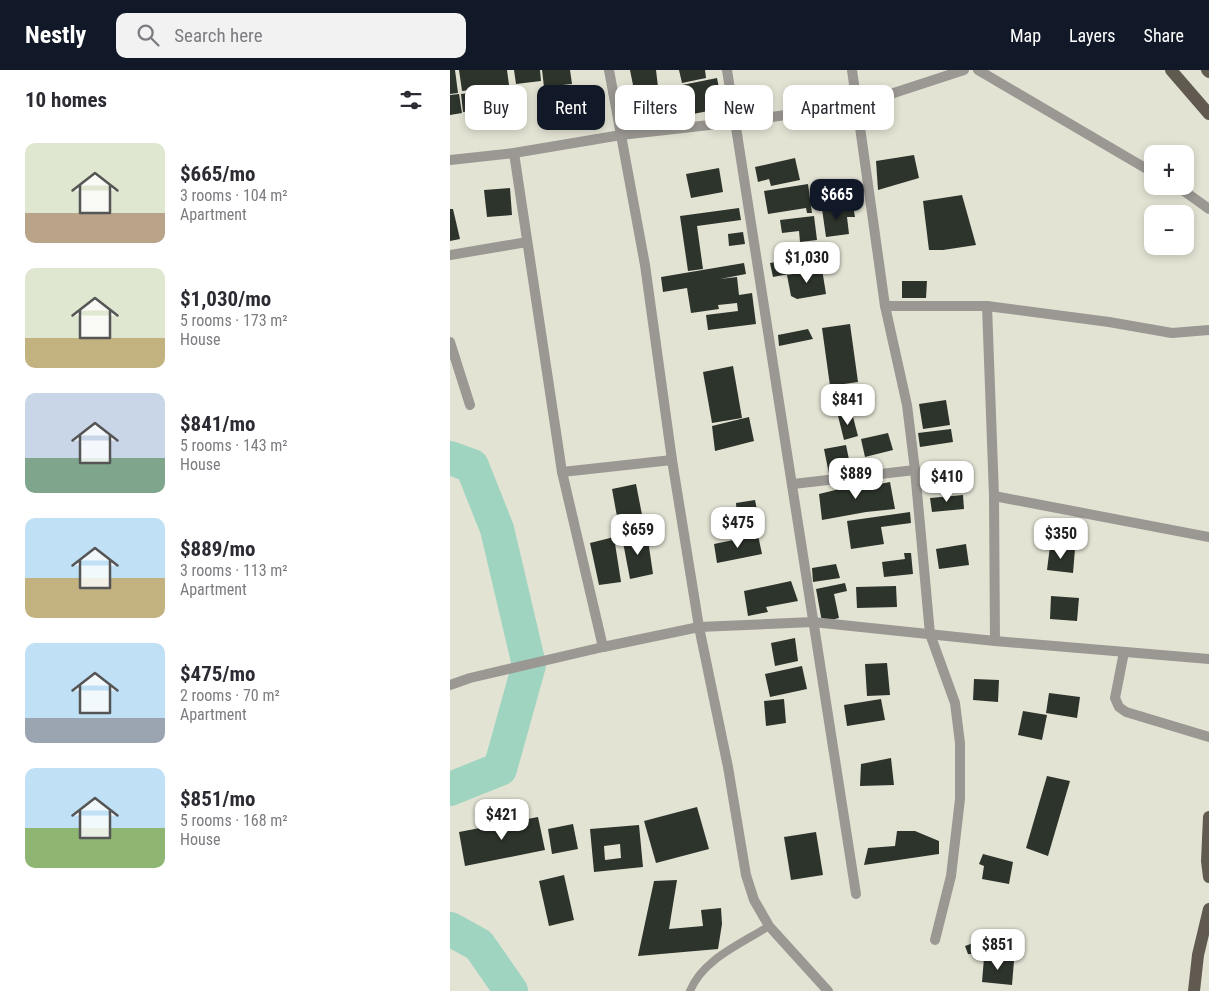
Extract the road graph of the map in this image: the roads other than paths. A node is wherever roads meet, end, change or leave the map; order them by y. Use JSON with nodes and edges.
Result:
{"nodes":[{"id":1,"x":609,"y":70,"type":"edge"},
{"id":2,"x":727,"y":70,"type":"edge"},
{"id":3,"x":852,"y":70,"type":"edge"},
{"id":4,"x":964,"y":70,"type":"edge"},
{"id":5,"x":978,"y":70,"type":"edge"},
{"id":6,"x":1171,"y":70,"type":"edge"},
{"id":7,"x":730,"y":85,"type":"edge"},
{"id":8,"x":854,"y":85,"type":"edge"},
{"id":9,"x":894,"y":92,"type":"edge"},
{"id":10,"x":1209,"y":114,"type":"edge"},
{"id":11,"x":705,"y":126,"type":"edge"},
{"id":12,"x":737,"y":130,"type":"edge"},
{"id":13,"x":861,"y":130,"type":"edge"},
{"id":14,"x":621,"y":135,"type":"junction"},
{"id":15,"x":514,"y":153,"type":"junction"},
{"id":16,"x":450,"y":160,"type":"edge"},
{"id":17,"x":1144,"y":167,"type":"edge"},
{"id":18,"x":1190,"y":195,"type":"edge"},
{"id":19,"x":1209,"y":209,"type":"edge"},
{"id":20,"x":527,"y":242,"type":"junction"},
{"id":21,"x":450,"y":255,"type":"edge"},
{"id":22,"x":885,"y":306,"type":"junction"},
{"id":23,"x":986,"y":306,"type":"junction"},
{"id":24,"x":1209,"y":330,"type":"edge"},
{"id":25,"x":450,"y":342,"type":"edge"},
{"id":26,"x":470,"y":405,"type":"dead end"},
{"id":27,"x":672,"y":460,"type":"junction"},
{"id":28,"x":915,"y":470,"type":"junction"},
{"id":29,"x":562,"y":472,"type":"junction"},
{"id":30,"x":793,"y":484,"type":"junction"},
{"id":31,"x":994,"y":496,"type":"junction"},
{"id":32,"x":1209,"y":537,"type":"edge"},
{"id":33,"x":813,"y":622,"type":"junction"},
{"id":34,"x":698,"y":627,"type":"junction"},
{"id":35,"x":930,"y":634,"type":"junction"},
{"id":36,"x":995,"y":641,"type":"junction"},
{"id":37,"x":603,"y":647,"type":"junction"},
{"id":38,"x":1124,"y":652,"type":"junction"},
{"id":39,"x":1209,"y":659,"type":"edge"},
{"id":40,"x":450,"y":685,"type":"edge"},
{"id":41,"x":1209,"y":736,"type":"edge"},
{"id":42,"x":1209,"y":817,"type":"edge"},
{"id":43,"x":1209,"y":877,"type":"edge"},
{"id":44,"x":856,"y":894,"type":"dead end"},
{"id":45,"x":1209,"y":909,"type":"edge"},
{"id":46,"x":769,"y":926,"type":"junction"},
{"id":47,"x":935,"y":940,"type":"dead end"},
{"id":48,"x":690,"y":991,"type":"edge"},
{"id":49,"x":828,"y":991,"type":"edge"},
{"id":50,"x":1194,"y":991,"type":"edge"}],
"edges":[{"from":1,"to":14,"type":"street"},
{"from":2,"to":7,"type":"street"},
{"from":3,"to":8,"type":"street"},
{"from":4,"to":9,"type":"street"},
{"from":5,"to":17,"type":"street"},
{"from":6,"to":10,"type":"main road"},
{"from":11,"to":14,"type":"street"},
{"from":12,"to":30,"type":"street"},
{"from":13,"to":22,"type":"street"},
{"from":14,"to":15,"type":"street"},
{"from":14,"to":27,"type":"street"},
{"from":15,"to":16,"type":"street"},
{"from":15,"to":20,"type":"street"},
{"from":18,"to":19,"type":"street"},
{"from":20,"to":21,"type":"street"},
{"from":20,"to":29,"type":"street"},
{"from":22,"to":23,"type":"street"},
{"from":22,"to":28,"type":"street"},
{"from":23,"to":24,"type":"street"},
{"from":23,"to":31,"type":"street"},
{"from":25,"to":26,"type":"street"},
{"from":27,"to":29,"type":"street"},
{"from":27,"to":34,"type":"street"},
{"from":28,"to":30,"type":"street"},
{"from":28,"to":35,"type":"street"},
{"from":29,"to":37,"type":"street"},
{"from":30,"to":33,"type":"street"},
{"from":31,"to":32,"type":"street"},
{"from":31,"to":36,"type":"street"},
{"from":33,"to":34,"type":"street"},
{"from":33,"to":35,"type":"street"},
{"from":33,"to":44,"type":"street"},
{"from":34,"to":37,"type":"street"},
{"from":34,"to":46,"type":"street"},
{"from":35,"to":36,"type":"street"},
{"from":35,"to":47,"type":"street"},
{"from":36,"to":38,"type":"street"},
{"from":37,"to":40,"type":"street"},
{"from":38,"to":39,"type":"street"},
{"from":38,"to":41,"type":"street"},
{"from":42,"to":43,"type":"main road"},
{"from":45,"to":50,"type":"main road"},
{"from":46,"to":48,"type":"lane"},
{"from":46,"to":49,"type":"street"}]}
